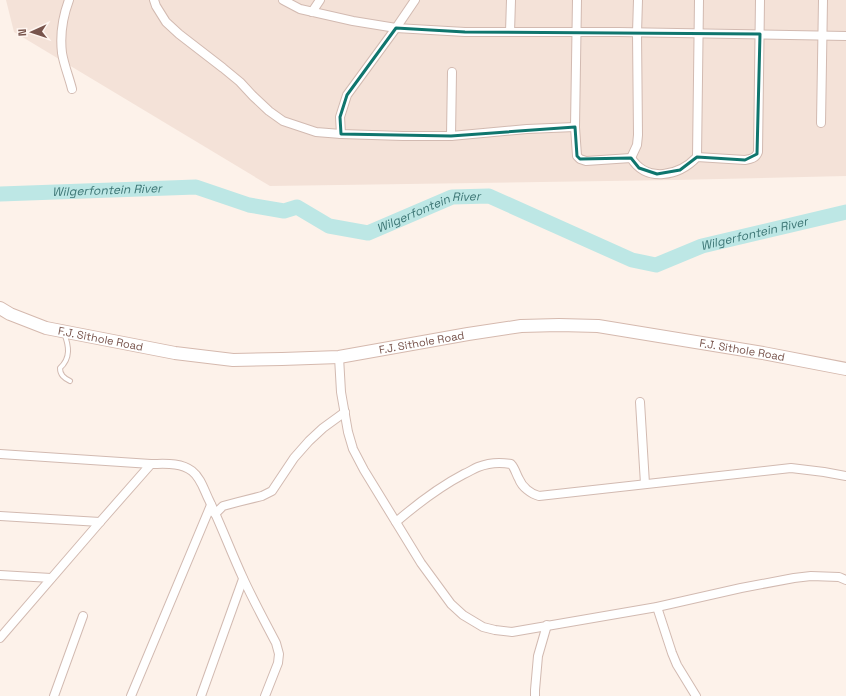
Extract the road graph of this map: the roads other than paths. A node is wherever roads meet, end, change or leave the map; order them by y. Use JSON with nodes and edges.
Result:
{"nodes":[{"id":1,"x":69,"y":0,"type":"edge"},
{"id":2,"x":154,"y":0,"type":"edge"},
{"id":3,"x":284,"y":0,"type":"edge"},
{"id":4,"x":320,"y":0,"type":"edge"},
{"id":5,"x":414,"y":0,"type":"edge"},
{"id":6,"x":512,"y":0,"type":"edge"},
{"id":7,"x":577,"y":0,"type":"edge"},
{"id":8,"x":638,"y":0,"type":"edge"},
{"id":9,"x":699,"y":0,"type":"edge"},
{"id":10,"x":760,"y":0,"type":"edge"},
{"id":11,"x":823,"y":0,"type":"edge"},
{"id":12,"x":312,"y":12,"type":"junction"},
{"id":13,"x":396,"y":28,"type":"junction"},
{"id":14,"x":510,"y":32,"type":"junction"},
{"id":15,"x":577,"y":32,"type":"junction"},
{"id":16,"x":637,"y":33,"type":"junction"},
{"id":17,"x":699,"y":33,"type":"junction"},
{"id":18,"x":760,"y":34,"type":"junction"},
{"id":19,"x":822,"y":36,"type":"junction"},
{"id":20,"x":846,"y":36,"type":"edge"},
{"id":21,"x":452,"y":72,"type":"dead end"},
{"id":22,"x":72,"y":89,"type":"dead end"},
{"id":23,"x":821,"y":123,"type":"dead end"},
{"id":24,"x":575,"y":127,"type":"junction"},
{"id":25,"x":341,"y":134,"type":"junction"},
{"id":26,"x":451,"y":136,"type":"junction"},
{"id":27,"x":697,"y":157,"type":"junction"},
{"id":28,"x":631,"y":158,"type":"junction"},
{"id":29,"x":0,"y":308,"type":"edge"},
{"id":30,"x":64,"y":331,"type":"junction"},
{"id":31,"x":339,"y":357,"type":"junction"},
{"id":32,"x":846,"y":369,"type":"edge"},
{"id":33,"x":70,"y":381,"type":"dead end"},
{"id":34,"x":640,"y":402,"type":"dead end"},
{"id":35,"x":345,"y":412,"type":"junction"},
{"id":36,"x":0,"y":454,"type":"edge"},
{"id":37,"x":151,"y":464,"type":"junction"},
{"id":38,"x":846,"y":476,"type":"edge"},
{"id":39,"x":645,"y":484,"type":"junction"},
{"id":40,"x":211,"y":505,"type":"junction"},
{"id":41,"x":215,"y":514,"type":"junction"},
{"id":42,"x":0,"y":516,"type":"edge"},
{"id":43,"x":100,"y":522,"type":"junction"},
{"id":44,"x":396,"y":522,"type":"junction"},
{"id":45,"x":0,"y":575,"type":"edge"},
{"id":46,"x":51,"y":578,"type":"junction"},
{"id":47,"x":243,"y":579,"type":"junction"},
{"id":48,"x":846,"y":580,"type":"edge"},
{"id":49,"x":657,"y":607,"type":"junction"},
{"id":50,"x":83,"y":616,"type":"dead end"},
{"id":51,"x":547,"y":625,"type":"junction"},
{"id":52,"x":0,"y":638,"type":"edge"},
{"id":53,"x":54,"y":696,"type":"edge"},
{"id":54,"x":131,"y":696,"type":"edge"},
{"id":55,"x":201,"y":696,"type":"edge"},
{"id":56,"x":265,"y":696,"type":"edge"},
{"id":57,"x":536,"y":696,"type":"edge"},
{"id":58,"x":696,"y":696,"type":"edge"}],
"edges":[{"from":1,"to":22,"type":"street"},
{"from":2,"to":25,"type":"street"},
{"from":3,"to":12,"type":"street"},
{"from":4,"to":12,"type":"street"},
{"from":5,"to":13,"type":"street"},
{"from":6,"to":14,"type":"street"},
{"from":7,"to":15,"type":"street"},
{"from":8,"to":16,"type":"street"},
{"from":9,"to":17,"type":"street"},
{"from":10,"to":18,"type":"street"},
{"from":11,"to":19,"type":"street"},
{"from":12,"to":13,"type":"street"},
{"from":13,"to":14,"type":"street"},
{"from":13,"to":25,"type":"street"},
{"from":14,"to":15,"type":"street"},
{"from":15,"to":16,"type":"street"},
{"from":15,"to":24,"type":"street"},
{"from":16,"to":17,"type":"street"},
{"from":16,"to":28,"type":"street"},
{"from":17,"to":18,"type":"street"},
{"from":17,"to":27,"type":"street"},
{"from":18,"to":19,"type":"street"},
{"from":18,"to":27,"type":"street"},
{"from":19,"to":20,"type":"street"},
{"from":19,"to":23,"type":"street"},
{"from":21,"to":26,"type":"street"},
{"from":24,"to":26,"type":"street"},
{"from":24,"to":28,"type":"street"},
{"from":25,"to":26,"type":"street"},
{"from":27,"to":28,"type":"street"},
{"from":29,"to":30,"type":"street","name":"F.J. Sithole Road"},
{"from":30,"to":31,"type":"street","name":"F.J. Sithole Road"},
{"from":30,"to":33,"type":"lane"},
{"from":31,"to":32,"type":"street","name":"F.J. Sithole Road"},
{"from":31,"to":35,"type":"street"},
{"from":34,"to":39,"type":"street"},
{"from":35,"to":41,"type":"street"},
{"from":35,"to":44,"type":"street"},
{"from":36,"to":37,"type":"street"},
{"from":37,"to":40,"type":"street"},
{"from":37,"to":43,"type":"street"},
{"from":38,"to":39,"type":"street"},
{"from":39,"to":44,"type":"street"},
{"from":40,"to":41,"type":"street"},
{"from":40,"to":54,"type":"street"},
{"from":41,"to":47,"type":"street"},
{"from":42,"to":43,"type":"street"},
{"from":43,"to":46,"type":"street"},
{"from":44,"to":51,"type":"street"},
{"from":45,"to":46,"type":"street"},
{"from":46,"to":52,"type":"street"},
{"from":47,"to":55,"type":"street"},
{"from":47,"to":56,"type":"street"},
{"from":48,"to":49,"type":"street"},
{"from":49,"to":51,"type":"street"},
{"from":49,"to":58,"type":"street"},
{"from":50,"to":53,"type":"street"},
{"from":51,"to":57,"type":"street"}]}
